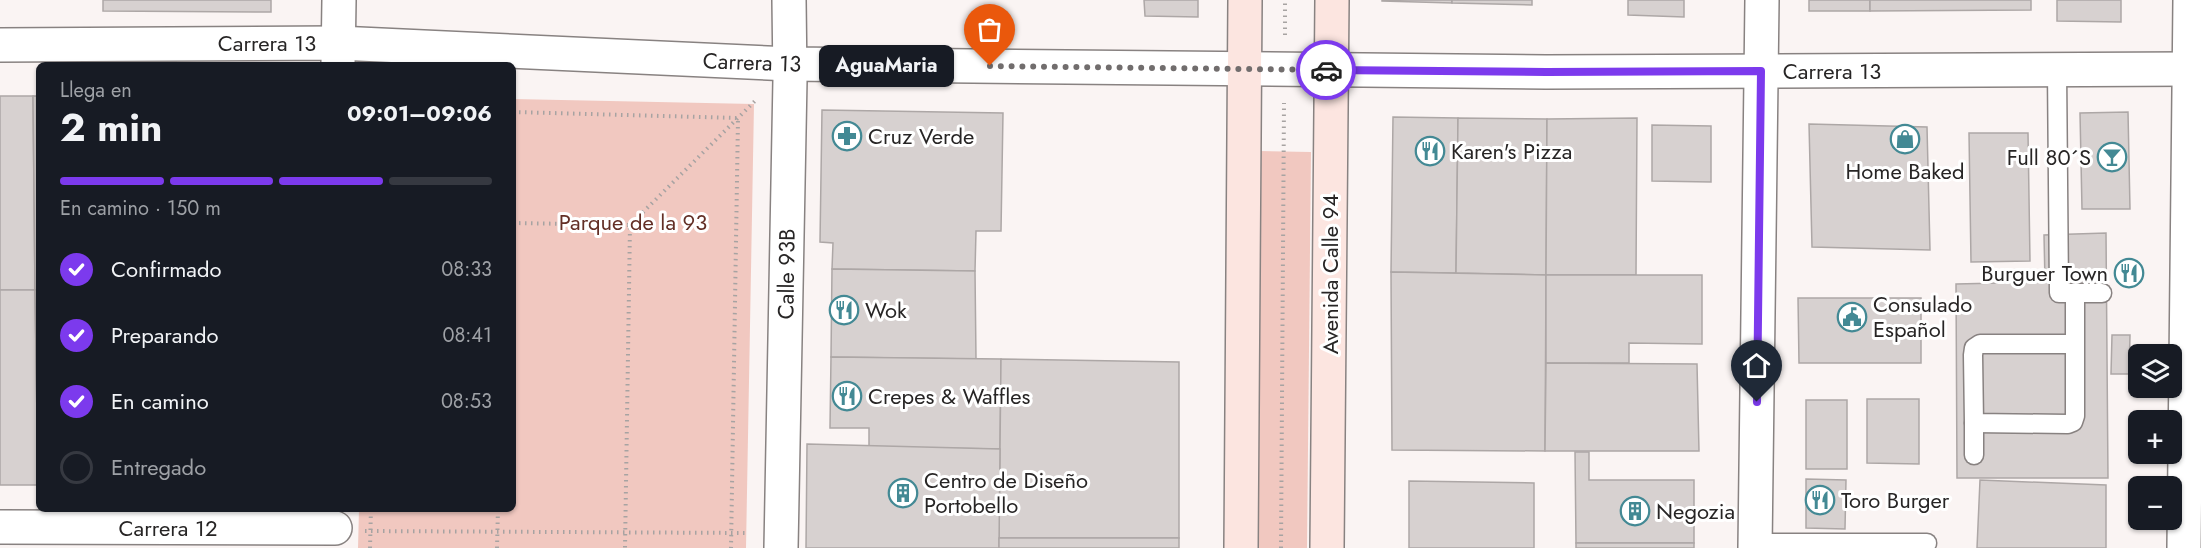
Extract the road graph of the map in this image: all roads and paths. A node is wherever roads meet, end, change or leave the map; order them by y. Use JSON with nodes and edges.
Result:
{"nodes":[{"id":1,"x":339,"y":0,"type":"edge"},
{"id":2,"x":789,"y":0,"type":"edge"},
{"id":3,"x":1245,"y":0,"type":"edge"},
{"id":4,"x":1285,"y":0,"type":"edge"},
{"id":5,"x":1332,"y":0,"type":"edge"},
{"id":6,"x":1762,"y":0,"type":"edge"},
{"id":7,"x":2190,"y":0,"type":"edge"},
{"id":8,"x":0,"y":45,"type":"edge"},
{"id":9,"x":338,"y":54,"type":"edge"},
{"id":10,"x":790,"y":64,"type":"junction"},
{"id":11,"x":1244,"y":69,"type":"junction"},
{"id":12,"x":1284,"y":69,"type":"junction"},
{"id":13,"x":2189,"y":69,"type":"junction"},
{"id":14,"x":1331,"y":70,"type":"junction"},
{"id":15,"x":2057,"y":70,"type":"junction"},
{"id":16,"x":1761,"y":71,"type":"junction"},
{"id":17,"x":761,"y":95,"type":"dead end"},
{"id":18,"x":516,"y":112,"type":"edge"},
{"id":19,"x":738,"y":118,"type":"junction"},
{"id":20,"x":516,"y":223,"type":"edge"},
{"id":21,"x":630,"y":225,"type":"junction"},
{"id":22,"x":2075,"y":293,"type":"junction"},
{"id":23,"x":2102,"y":293,"type":"dead end"},
{"id":24,"x":2075,"y":344,"type":"junction"},
{"id":25,"x":1974,"y":423,"type":"junction"},
{"id":26,"x":1974,"y":455,"type":"dead end"},
{"id":27,"x":371,"y":512,"type":"edge"},
{"id":28,"x":498,"y":512,"type":"edge"},
{"id":29,"x":0,"y":527,"type":"edge"},
{"id":30,"x":335,"y":528,"type":"edge"},
{"id":31,"x":371,"y":531,"type":"junction"},
{"id":32,"x":497,"y":532,"type":"junction"},
{"id":33,"x":626,"y":532,"type":"junction"},
{"id":34,"x":731,"y":532,"type":"junction"},
{"id":35,"x":782,"y":540,"type":"edge"},
{"id":36,"x":1927,"y":543,"type":"dead end"},
{"id":37,"x":1755,"y":546,"type":"edge"},
{"id":38,"x":370,"y":548,"type":"edge"},
{"id":39,"x":497,"y":548,"type":"edge"},
{"id":40,"x":625,"y":548,"type":"edge"},
{"id":41,"x":731,"y":548,"type":"edge"},
{"id":42,"x":1241,"y":548,"type":"edge"},
{"id":43,"x":1281,"y":548,"type":"edge"},
{"id":44,"x":1328,"y":548,"type":"edge"},
{"id":45,"x":2184,"y":548,"type":"edge"}],
"edges":[{"from":1,"to":9,"type":"street"},
{"from":2,"to":10,"type":"street","name":"Calle 93B"},
{"from":3,"to":11,"type":"main road"},
{"from":4,"to":12,"type":"path"},
{"from":5,"to":14,"type":"main road","name":"Avenida Calle 94"},
{"from":6,"to":16,"type":"street"},
{"from":7,"to":13,"type":"street"},
{"from":8,"to":9,"type":"street","name":"Carrera 13"},
{"from":9,"to":10,"type":"street","name":"Carrera 13"},
{"from":10,"to":11,"type":"street","name":"Carrera 13"},
{"from":10,"to":35,"type":"street","name":"Calle 93B"},
{"from":11,"to":12,"type":"street","name":"Carrera 13"},
{"from":11,"to":42,"type":"main road"},
{"from":12,"to":14,"type":"street","name":"Carrera 13"},
{"from":12,"to":43,"type":"path"},
{"from":13,"to":15,"type":"street","name":"Carrera 13"},
{"from":13,"to":45,"type":"street"},
{"from":14,"to":16,"type":"street","name":"Carrera 13"},
{"from":14,"to":44,"type":"main road","name":"Avenida Calle 94"},
{"from":15,"to":16,"type":"street","name":"Carrera 13"},
{"from":15,"to":22,"type":"lane"},
{"from":16,"to":37,"type":"street"},
{"from":17,"to":19,"type":"path"},
{"from":18,"to":19,"type":"path"},
{"from":19,"to":21,"type":"path"},
{"from":19,"to":34,"type":"path"},
{"from":20,"to":21,"type":"path"},
{"from":21,"to":33,"type":"path"},
{"from":22,"to":23,"type":"lane"},
{"from":22,"to":24,"type":"lane"},
{"from":24,"to":25,"type":"lane"},
{"from":24,"to":25,"type":"lane"},
{"from":25,"to":26,"type":"lane"},
{"from":27,"to":31,"type":"path"},
{"from":28,"to":32,"type":"path"},
{"from":29,"to":30,"type":"street","name":"Carrera 12"},
{"from":30,"to":31,"type":"path"},
{"from":31,"to":32,"type":"path"},
{"from":31,"to":38,"type":"path"},
{"from":32,"to":33,"type":"path"},
{"from":32,"to":39,"type":"path"},
{"from":33,"to":34,"type":"path"},
{"from":33,"to":40,"type":"path"},
{"from":34,"to":35,"type":"path"},
{"from":34,"to":41,"type":"path"},
{"from":36,"to":37,"type":"lane"}]}
